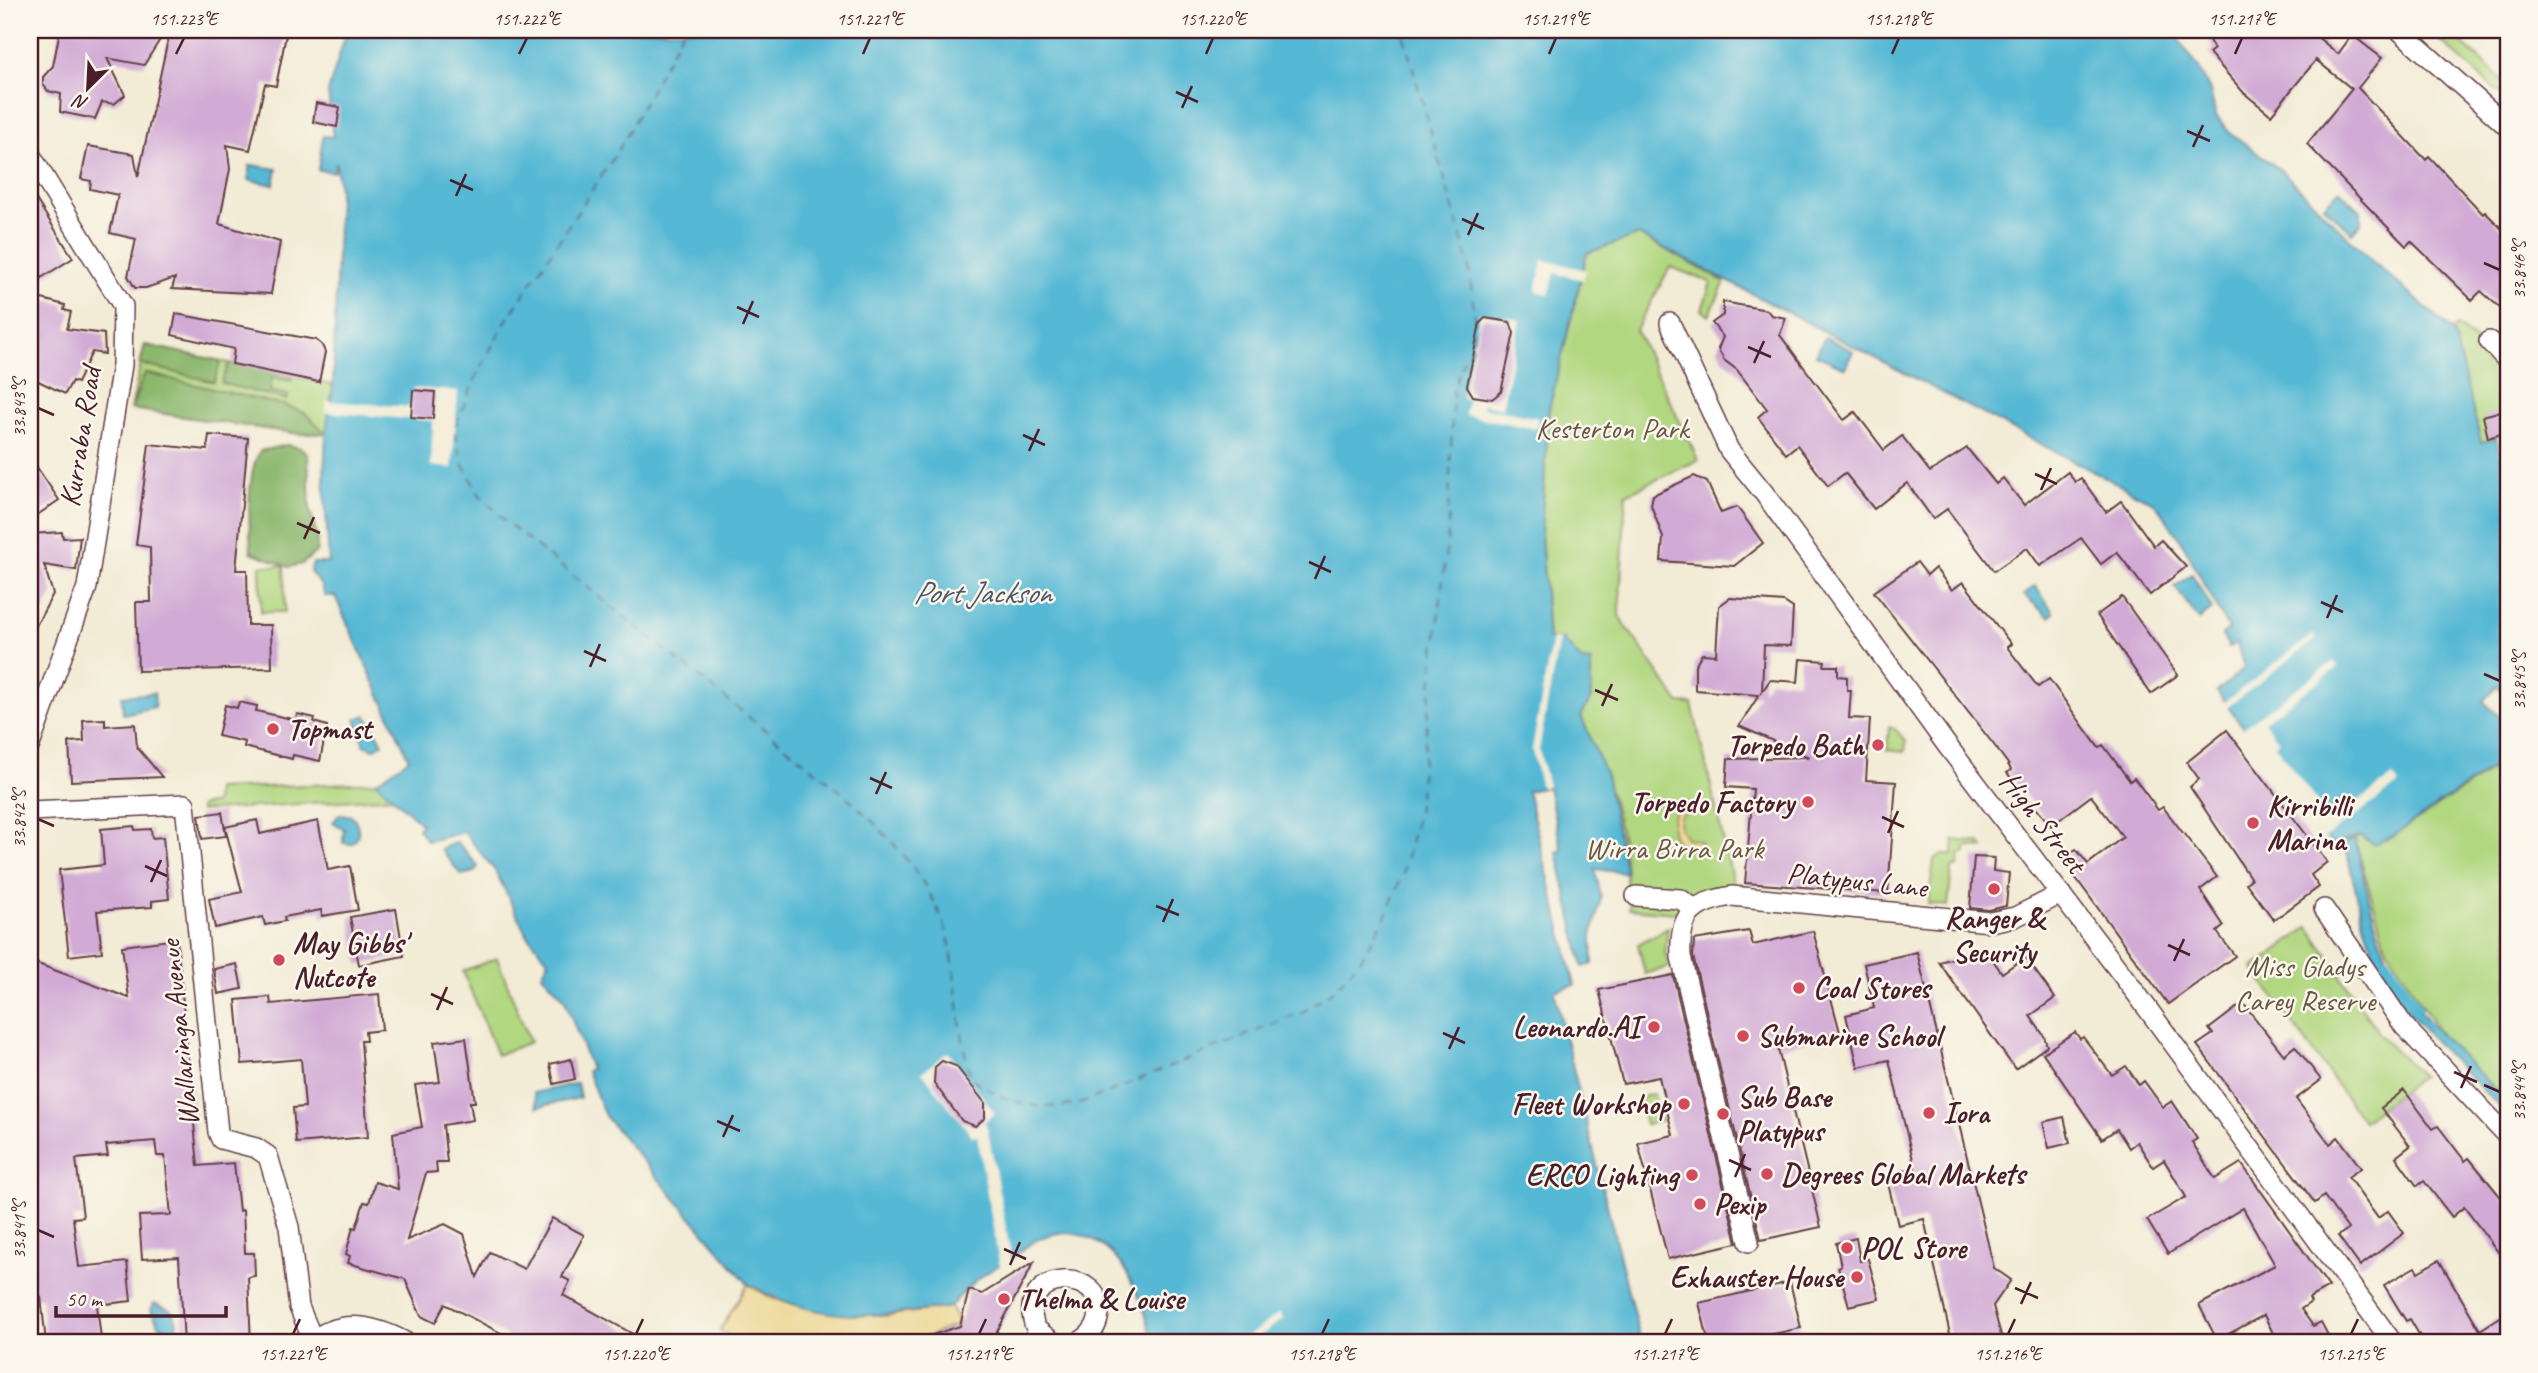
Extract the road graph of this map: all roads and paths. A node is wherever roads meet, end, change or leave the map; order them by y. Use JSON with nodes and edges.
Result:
{"nodes":[{"id":1,"x":2399,"y":30,"type":"edge"},
{"id":2,"x":2508,"y":127,"type":"edge"},
{"id":3,"x":30,"y":156,"type":"edge"},
{"id":4,"x":1670,"y":323,"type":"dead end"},
{"id":5,"x":2489,"y":341,"type":"dead end"},
{"id":6,"x":2508,"y":361,"type":"edge"},
{"id":7,"x":39,"y":706,"type":"edge"},
{"id":8,"x":30,"y":745,"type":"edge"},
{"id":9,"x":30,"y":811,"type":"edge"},
{"id":10,"x":2061,"y":894,"type":"junction"},
{"id":11,"x":1636,"y":896,"type":"dead end"},
{"id":12,"x":1695,"y":909,"type":"junction"},
{"id":13,"x":2324,"y":909,"type":"dead end"},
{"id":14,"x":2508,"y":1137,"type":"edge"},
{"id":15,"x":1749,"y":1242,"type":"dead end"},
{"id":16,"x":1042,"y":1341,"type":"edge"},
{"id":17,"x":312,"y":1342,"type":"edge"},
{"id":18,"x":407,"y":1343,"type":"edge"},
{"id":19,"x":1077,"y":1343,"type":"edge"},
{"id":20,"x":2393,"y":1343,"type":"edge"}],
"edges":[{"from":1,"to":2,"type":"street"},
{"from":3,"to":7,"type":"street","name":"Kurraba Road"},
{"from":4,"to":10,"type":"street","name":"High Street"},
{"from":5,"to":6,"type":"street"},
{"from":7,"to":8,"type":"street","name":"Kurraba Road"},
{"from":9,"to":17,"type":"street","name":"Wallaringa Avenue"},
{"from":10,"to":12,"type":"street","name":"Platypus Lane"},
{"from":10,"to":20,"type":"street","name":"High Street"},
{"from":11,"to":12,"type":"street"},
{"from":12,"to":15,"type":"street"},
{"from":13,"to":14,"type":"street"},
{"from":16,"to":19,"type":"street"},
{"from":17,"to":18,"type":"street"}]}
